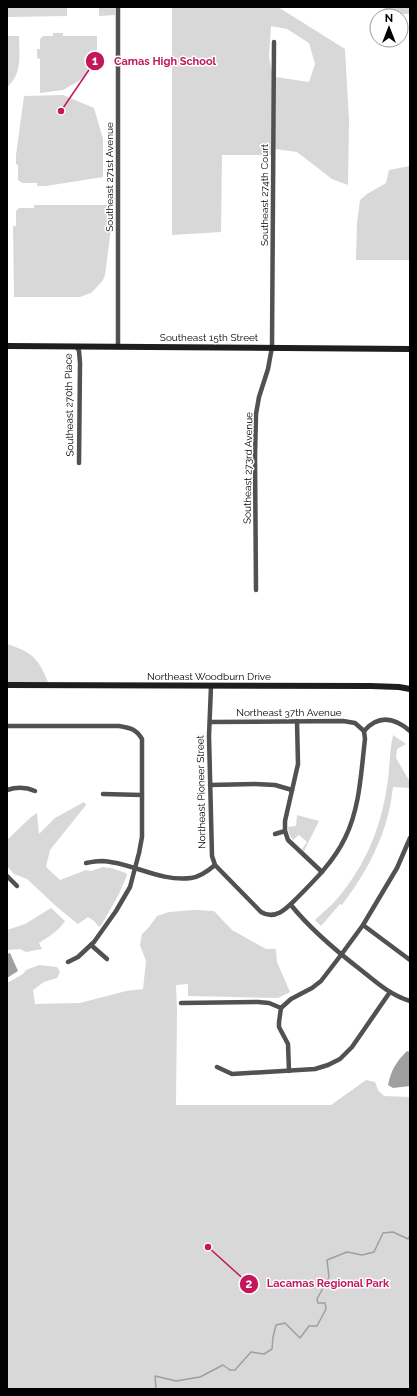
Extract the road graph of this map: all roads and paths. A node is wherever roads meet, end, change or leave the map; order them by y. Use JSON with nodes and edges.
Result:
{"nodes":[{"id":1,"x":118,"y":7,"type":"edge"},
{"id":2,"x":274,"y":42,"type":"dead end"},
{"id":3,"x":7,"y":346,"type":"edge"},
{"id":4,"x":77,"y":347,"type":"junction"},
{"id":5,"x":118,"y":347,"type":"junction"},
{"id":6,"x":272,"y":347,"type":"junction"},
{"id":7,"x":410,"y":349,"type":"edge"},
{"id":8,"x":79,"y":463,"type":"dead end"},
{"id":9,"x":256,"y":590,"type":"dead end"},
{"id":10,"x":7,"y":685,"type":"edge"},
{"id":11,"x":211,"y":686,"type":"junction"},
{"id":12,"x":410,"y":689,"type":"edge"},
{"id":13,"x":296,"y":721,"type":"junction"},
{"id":14,"x":210,"y":722,"type":"junction"},
{"id":15,"x":7,"y":726,"type":"edge"},
{"id":16,"x":364,"y":731,"type":"junction"},
{"id":17,"x":410,"y":731,"type":"edge"},
{"id":18,"x":210,"y":786,"type":"junction"},
{"id":19,"x":7,"y":790,"type":"edge"},
{"id":20,"x":292,"y":790,"type":"junction"},
{"id":21,"x":35,"y":791,"type":"dead end"},
{"id":22,"x":103,"y":794,"type":"dead end"},
{"id":23,"x":142,"y":795,"type":"junction"},
{"id":24,"x":285,"y":831,"type":"junction"},
{"id":25,"x":276,"y":834,"type":"dead end"},
{"id":26,"x":410,"y":838,"type":"edge"},
{"id":27,"x":86,"y":863,"type":"dead end"},
{"id":28,"x":216,"y":865,"type":"junction"},
{"id":29,"x":135,"y":869,"type":"junction"},
{"id":30,"x":322,"y":872,"type":"junction"},
{"id":31,"x":7,"y":876,"type":"edge"},
{"id":32,"x":17,"y":886,"type":"dead end"},
{"id":33,"x":290,"y":905,"type":"junction"},
{"id":34,"x":363,"y":925,"type":"junction"},
{"id":35,"x":91,"y":945,"type":"junction"},
{"id":36,"x":341,"y":955,"type":"junction"},
{"id":37,"x":107,"y":958,"type":"dead end"},
{"id":38,"x":410,"y":960,"type":"edge"},
{"id":39,"x":68,"y":962,"type":"dead end"},
{"id":40,"x":390,"y":992,"type":"junction"},
{"id":41,"x":410,"y":1000,"type":"edge"},
{"id":42,"x":181,"y":1003,"type":"dead end"},
{"id":43,"x":281,"y":1008,"type":"junction"},
{"id":44,"x":217,"y":1067,"type":"dead end"},
{"id":45,"x":289,"y":1071,"type":"junction"}],
"edges":[{"from":1,"to":5,"type":"street","name":"Southeast 271st Avenue"},
{"from":2,"to":6,"type":"street","name":"Southeast 274th Court"},
{"from":3,"to":4,"type":"street","name":"Southeast 15th Street"},
{"from":4,"to":5,"type":"street","name":"Southeast 15th Street"},
{"from":4,"to":8,"type":"street","name":"Southeast 270th Place"},
{"from":5,"to":6,"type":"street","name":"Southeast 15th Street"},
{"from":6,"to":7,"type":"street","name":"Southeast 15th Street"},
{"from":6,"to":9,"type":"street","name":"Southeast 273rd Avenue"},
{"from":10,"to":11,"type":"street","name":"Northeast Woodburn Drive"},
{"from":11,"to":12,"type":"street","name":"Northeast Woodburn Drive"},
{"from":11,"to":14,"type":"street","name":"Northeast Pioneer Street"},
{"from":13,"to":14,"type":"street","name":"Northeast 37th Avenue"},
{"from":13,"to":16,"type":"street","name":"Northeast 37th Avenue"},
{"from":13,"to":20,"type":"street"},
{"from":14,"to":18,"type":"street","name":"Northeast Pioneer Street"},
{"from":15,"to":23,"type":"street"},
{"from":16,"to":17,"type":"street"},
{"from":16,"to":30,"type":"street","name":"Northeast Pioneer Street"},
{"from":18,"to":20,"type":"street"},
{"from":18,"to":28,"type":"street","name":"Northeast Pioneer Street"},
{"from":19,"to":21,"type":"street"},
{"from":20,"to":24,"type":"street"},
{"from":22,"to":23,"type":"street"},
{"from":23,"to":29,"type":"street"},
{"from":24,"to":25,"type":"street"},
{"from":24,"to":30,"type":"street"},
{"from":26,"to":34,"type":"street"},
{"from":27,"to":29,"type":"street"},
{"from":28,"to":29,"type":"street"},
{"from":28,"to":33,"type":"street","name":"Northeast Pioneer Street"},
{"from":29,"to":35,"type":"street"},
{"from":30,"to":33,"type":"street","name":"Northeast Pioneer Street"},
{"from":31,"to":32,"type":"street"},
{"from":33,"to":36,"type":"street"},
{"from":34,"to":36,"type":"street"},
{"from":34,"to":38,"type":"street"},
{"from":35,"to":37,"type":"street"},
{"from":35,"to":39,"type":"street"},
{"from":36,"to":40,"type":"street"},
{"from":36,"to":43,"type":"street"},
{"from":40,"to":41,"type":"street"},
{"from":40,"to":45,"type":"street"},
{"from":42,"to":43,"type":"street"},
{"from":43,"to":45,"type":"street"},
{"from":44,"to":45,"type":"street"}]}
